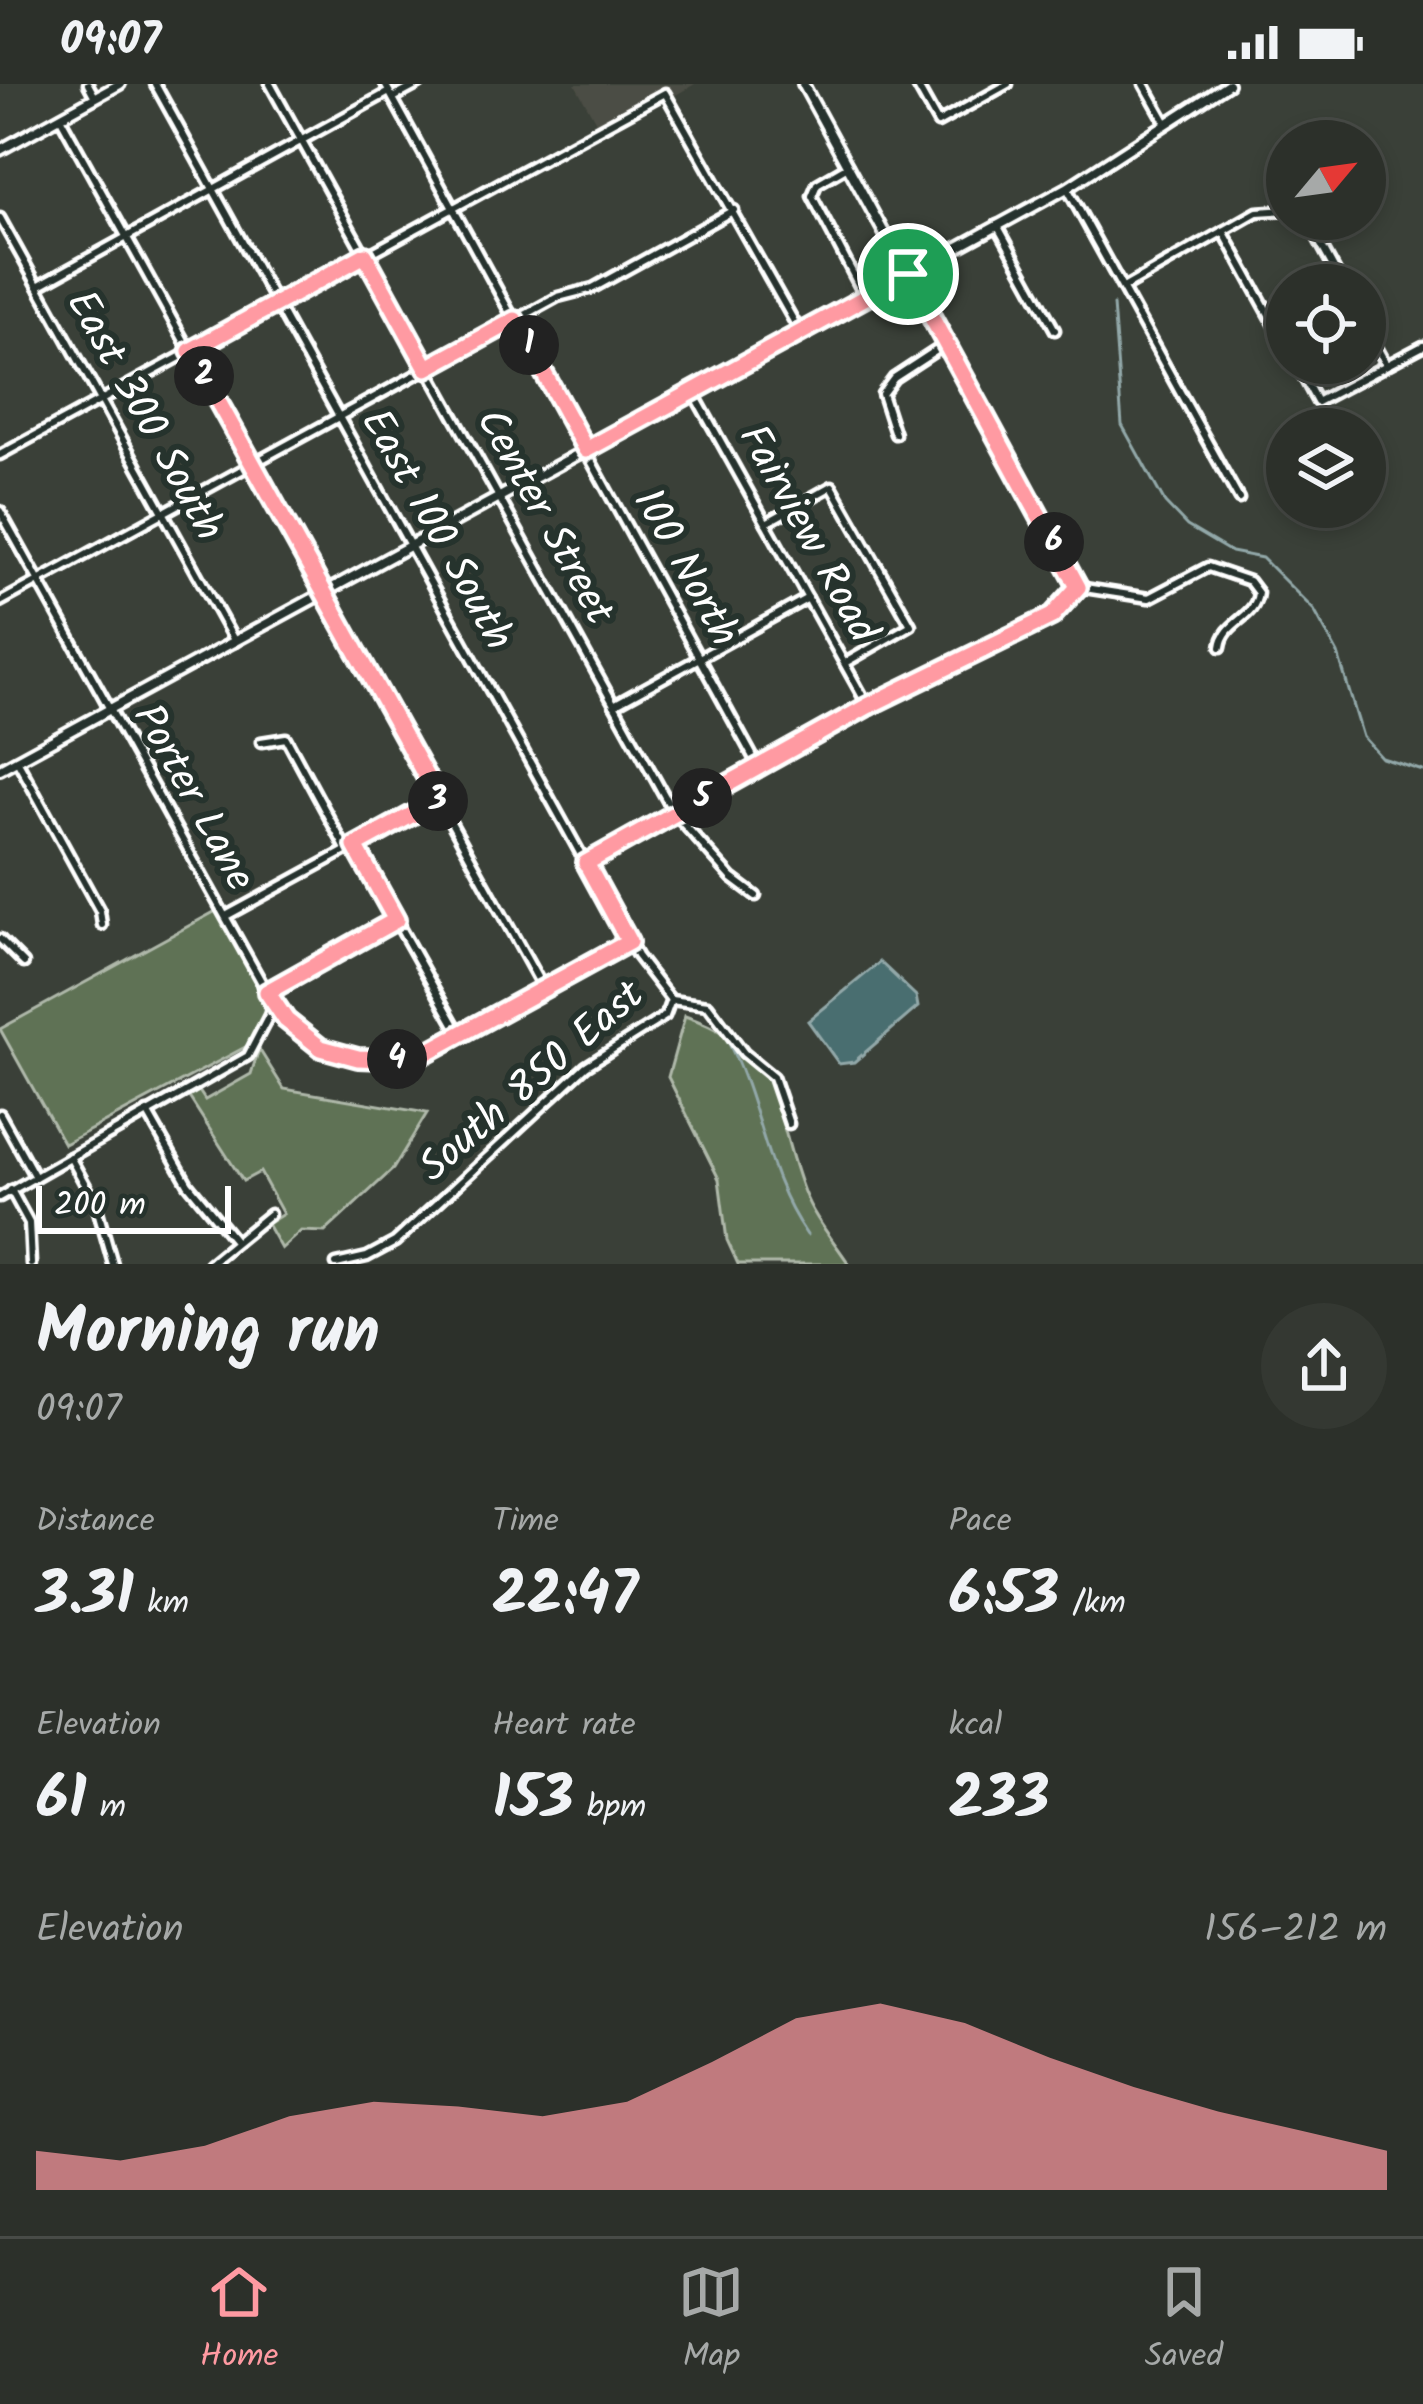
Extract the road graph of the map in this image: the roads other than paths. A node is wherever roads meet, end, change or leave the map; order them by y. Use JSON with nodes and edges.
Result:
{"nodes":[{"id":1,"x":88,"y":84,"type":"edge"},
{"id":2,"x":120,"y":84,"type":"edge"},
{"id":3,"x":155,"y":84,"type":"edge"},
{"id":4,"x":270,"y":84,"type":"edge"},
{"id":5,"x":419,"y":84,"type":"edge"},
{"id":6,"x":803,"y":84,"type":"edge"},
{"id":7,"x":916,"y":84,"type":"edge"},
{"id":8,"x":1008,"y":84,"type":"edge"},
{"id":9,"x":1144,"y":84,"type":"edge"},
{"id":10,"x":1228,"y":84,"type":"edge"},
{"id":11,"x":389,"y":92,"type":"edge"},
{"id":12,"x":95,"y":98,"type":"junction"},
{"id":13,"x":61,"y":117,"type":"junction"},
{"id":14,"x":1167,"y":125,"type":"junction"},
{"id":15,"x":302,"y":142,"type":"junction"},
{"id":16,"x":0,"y":150,"type":"edge"},
{"id":17,"x":848,"y":166,"type":"junction"},
{"id":18,"x":1067,"y":188,"type":"junction"},
{"id":19,"x":213,"y":190,"type":"junction"},
{"id":20,"x":452,"y":207,"type":"junction"},
{"id":21,"x":734,"y":210,"type":"junction"},
{"id":22,"x":1266,"y":211,"type":"edge"},
{"id":23,"x":0,"y":218,"type":"edge"},
{"id":24,"x":997,"y":226,"type":"junction"},
{"id":25,"x":1222,"y":231,"type":"junction"},
{"id":26,"x":127,"y":237,"type":"junction"},
{"id":27,"x":365,"y":255,"type":"junction"},
{"id":28,"x":908,"y":274,"type":"junction"},
{"id":29,"x":38,"y":286,"type":"junction"},
{"id":30,"x":1123,"y":288,"type":"junction"},
{"id":31,"x":865,"y":297,"type":"junction"},
{"id":32,"x":276,"y":303,"type":"junction"},
{"id":33,"x":1266,"y":310,"type":"edge"},
{"id":34,"x":515,"y":320,"type":"junction"},
{"id":35,"x":1055,"y":330,"type":"dead end"},
{"id":36,"x":800,"y":332,"type":"junction"},
{"id":37,"x":946,"y":344,"type":"junction"},
{"id":38,"x":1423,"y":346,"type":"edge"},
{"id":39,"x":190,"y":351,"type":"junction"},
{"id":40,"x":1387,"y":365,"type":"edge"},
{"id":41,"x":427,"y":368,"type":"junction"},
{"id":42,"x":1307,"y":384,"type":"edge"},
{"id":43,"x":1352,"y":384,"type":"edge"},
{"id":44,"x":693,"y":392,"type":"junction"},
{"id":45,"x":101,"y":400,"type":"junction"},
{"id":46,"x":339,"y":416,"type":"junction"},
{"id":47,"x":895,"y":434,"type":"dead end"},
{"id":48,"x":586,"y":450,"type":"junction"},
{"id":49,"x":0,"y":454,"type":"edge"},
{"id":50,"x":252,"y":463,"type":"junction"},
{"id":51,"x":499,"y":497,"type":"junction"},
{"id":52,"x":1239,"y":499,"type":"dead end"},
{"id":53,"x":0,"y":511,"type":"edge"},
{"id":54,"x":163,"y":512,"type":"junction"},
{"id":55,"x":766,"y":523,"type":"junction"},
{"id":56,"x":411,"y":547,"type":"junction"},
{"id":57,"x":38,"y":580,"type":"junction"},
{"id":58,"x":1078,"y":587,"type":"junction"},
{"id":59,"x":324,"y":594,"type":"junction"},
{"id":60,"x":808,"y":598,"type":"junction"},
{"id":61,"x":0,"y":602,"type":"edge"},
{"id":62,"x":236,"y":642,"type":"junction"},
{"id":63,"x":1221,"y":647,"type":"dead end"},
{"id":64,"x":700,"y":658,"type":"junction"},
{"id":65,"x":844,"y":663,"type":"junction"},
{"id":66,"x":614,"y":705,"type":"junction"},
{"id":67,"x":868,"y":706,"type":"junction"},
{"id":68,"x":110,"y":710,"type":"junction"},
{"id":69,"x":261,"y":742,"type":"dead end"},
{"id":70,"x":17,"y":760,"type":"junction"},
{"id":71,"x":758,"y":766,"type":"junction"},
{"id":72,"x":0,"y":769,"type":"edge"},
{"id":73,"x":439,"y":800,"type":"junction"},
{"id":74,"x":674,"y":813,"type":"junction"},
{"id":75,"x":351,"y":848,"type":"junction"},
{"id":76,"x":586,"y":863,"type":"junction"},
{"id":77,"x":756,"y":896,"type":"dead end"},
{"id":78,"x":225,"y":916,"type":"junction"},
{"id":79,"x":396,"y":920,"type":"junction"},
{"id":80,"x":102,"y":925,"type":"dead end"},
{"id":81,"x":0,"y":939,"type":"edge"},
{"id":82,"x":629,"y":942,"type":"junction"},
{"id":83,"x":23,"y":963,"type":"dead end"},
{"id":84,"x":544,"y":990,"type":"junction"},
{"id":85,"x":267,"y":992,"type":"junction"},
{"id":86,"x":671,"y":1000,"type":"junction"},
{"id":87,"x":275,"y":1004,"type":"junction"},
{"id":88,"x":462,"y":1036,"type":"junction"},
{"id":89,"x":147,"y":1112,"type":"junction"},
{"id":90,"x":0,"y":1114,"type":"edge"},
{"id":91,"x":788,"y":1124,"type":"dead end"},
{"id":92,"x":70,"y":1157,"type":"junction"},
{"id":93,"x":35,"y":1177,"type":"junction"},
{"id":94,"x":11,"y":1190,"type":"junction"},
{"id":95,"x":0,"y":1197,"type":"edge"},
{"id":96,"x":270,"y":1214,"type":"dead end"},
{"id":97,"x":235,"y":1241,"type":"junction"},
{"id":98,"x":31,"y":1264,"type":"edge"},
{"id":99,"x":112,"y":1264,"type":"edge"},
{"id":100,"x":209,"y":1264,"type":"edge"},
{"id":101,"x":335,"y":1264,"type":"edge"}],
"edges":[{"from":1,"to":12,"type":"street"},
{"from":2,"to":12,"type":"street"},
{"from":3,"to":19,"type":"street","name":"East 100 South"},
{"from":4,"to":15,"type":"street","name":"Center Street"},
{"from":5,"to":11,"type":"street"},
{"from":6,"to":17,"type":"street"},
{"from":7,"to":8,"type":"street"},
{"from":9,"to":14,"type":"street"},
{"from":10,"to":14,"type":"street"},
{"from":11,"to":15,"type":"street"},
{"from":11,"to":20,"type":"street","name":"100 North"},
{"from":12,"to":13,"type":"street"},
{"from":13,"to":16,"type":"street"},
{"from":13,"to":26,"type":"street"},
{"from":14,"to":18,"type":"street"},
{"from":15,"to":19,"type":"street"},
{"from":15,"to":27,"type":"street","name":"Center Street"},
{"from":17,"to":28,"type":"street"},
{"from":17,"to":31,"type":"street"},
{"from":18,"to":24,"type":"street"},
{"from":18,"to":30,"type":"street"},
{"from":19,"to":26,"type":"street"},
{"from":19,"to":32,"type":"street","name":"East 100 South"},
{"from":20,"to":21,"type":"street"},
{"from":20,"to":27,"type":"street"},
{"from":20,"to":34,"type":"street","name":"100 North"},
{"from":21,"to":34,"type":"street"},
{"from":21,"to":36,"type":"street"},
{"from":22,"to":25,"type":"street"},
{"from":23,"to":29,"type":"street","name":"East 300 South"},
{"from":24,"to":28,"type":"street"},
{"from":24,"to":35,"type":"street"},
{"from":25,"to":30,"type":"street"},
{"from":25,"to":33,"type":"street"},
{"from":26,"to":29,"type":"street"},
{"from":26,"to":39,"type":"street"},
{"from":27,"to":32,"type":"street"},
{"from":27,"to":41,"type":"street","name":"Center Street"},
{"from":28,"to":31,"type":"street"},
{"from":28,"to":37,"type":"street"},
{"from":29,"to":45,"type":"street","name":"East 300 South"},
{"from":30,"to":52,"type":"street"},
{"from":31,"to":36,"type":"street"},
{"from":32,"to":39,"type":"street"},
{"from":32,"to":46,"type":"street","name":"East 100 South"},
{"from":34,"to":41,"type":"street"},
{"from":34,"to":48,"type":"street","name":"100 North"},
{"from":36,"to":44,"type":"street"},
{"from":37,"to":47,"type":"street"},
{"from":37,"to":58,"type":"street"},
{"from":38,"to":40,"type":"street"},
{"from":39,"to":45,"type":"street"},
{"from":39,"to":50,"type":"street"},
{"from":41,"to":46,"type":"street"},
{"from":41,"to":51,"type":"street","name":"Center Street"},
{"from":42,"to":43,"type":"street"},
{"from":44,"to":48,"type":"street"},
{"from":44,"to":55,"type":"street","name":"Fairview Road"},
{"from":45,"to":49,"type":"street"},
{"from":45,"to":54,"type":"street","name":"East 300 South"},
{"from":46,"to":50,"type":"street"},
{"from":46,"to":56,"type":"street","name":"East 100 South"},
{"from":48,"to":51,"type":"street"},
{"from":48,"to":64,"type":"street","name":"100 North"},
{"from":50,"to":54,"type":"street"},
{"from":50,"to":59,"type":"street"},
{"from":51,"to":56,"type":"street"},
{"from":51,"to":66,"type":"street","name":"Center Street"},
{"from":53,"to":57,"type":"street","name":"Porter Lane"},
{"from":54,"to":57,"type":"street"},
{"from":54,"to":62,"type":"street","name":"East 300 South"},
{"from":55,"to":60,"type":"street","name":"Fairview Road"},
{"from":55,"to":65,"type":"street"},
{"from":56,"to":59,"type":"street"},
{"from":56,"to":76,"type":"street","name":"East 100 South"},
{"from":57,"to":61,"type":"street"},
{"from":57,"to":68,"type":"street","name":"Porter Lane"},
{"from":58,"to":63,"type":"street"},
{"from":58,"to":67,"type":"street"},
{"from":59,"to":62,"type":"street"},
{"from":59,"to":73,"type":"street"},
{"from":60,"to":64,"type":"street"},
{"from":60,"to":65,"type":"street","name":"Fairview Road"},
{"from":62,"to":68,"type":"street"},
{"from":64,"to":66,"type":"street"},
{"from":64,"to":71,"type":"street","name":"100 North"},
{"from":65,"to":67,"type":"street","name":"Fairview Road"},
{"from":66,"to":74,"type":"street","name":"Center Street"},
{"from":67,"to":71,"type":"street"},
{"from":68,"to":70,"type":"street"},
{"from":68,"to":78,"type":"street","name":"Porter Lane"},
{"from":69,"to":75,"type":"street"},
{"from":70,"to":72,"type":"street"},
{"from":70,"to":80,"type":"street"},
{"from":71,"to":74,"type":"street"},
{"from":73,"to":75,"type":"street"},
{"from":73,"to":84,"type":"street"},
{"from":74,"to":76,"type":"street"},
{"from":74,"to":77,"type":"street","name":"Center Street"},
{"from":75,"to":78,"type":"street"},
{"from":75,"to":79,"type":"street"},
{"from":76,"to":82,"type":"street","name":"East 100 South"},
{"from":78,"to":85,"type":"street","name":"Porter Lane"},
{"from":79,"to":85,"type":"street"},
{"from":79,"to":88,"type":"street"},
{"from":81,"to":83,"type":"street"},
{"from":82,"to":84,"type":"street"},
{"from":82,"to":86,"type":"street","name":"East 100 South"},
{"from":84,"to":88,"type":"street"},
{"from":85,"to":87,"type":"street","name":"Porter Lane"},
{"from":86,"to":91,"type":"street","name":"South 850 East"},
{"from":86,"to":101,"type":"street","name":"South 850 East"},
{"from":87,"to":88,"type":"street","name":"Porter Lane"},
{"from":87,"to":89,"type":"street"},
{"from":89,"to":92,"type":"street"},
{"from":89,"to":97,"type":"street"},
{"from":90,"to":93,"type":"street"},
{"from":92,"to":93,"type":"street"},
{"from":92,"to":99,"type":"street"},
{"from":93,"to":94,"type":"street"},
{"from":94,"to":95,"type":"street"},
{"from":94,"to":98,"type":"street"},
{"from":96,"to":97,"type":"street"},
{"from":97,"to":100,"type":"street"}]}
